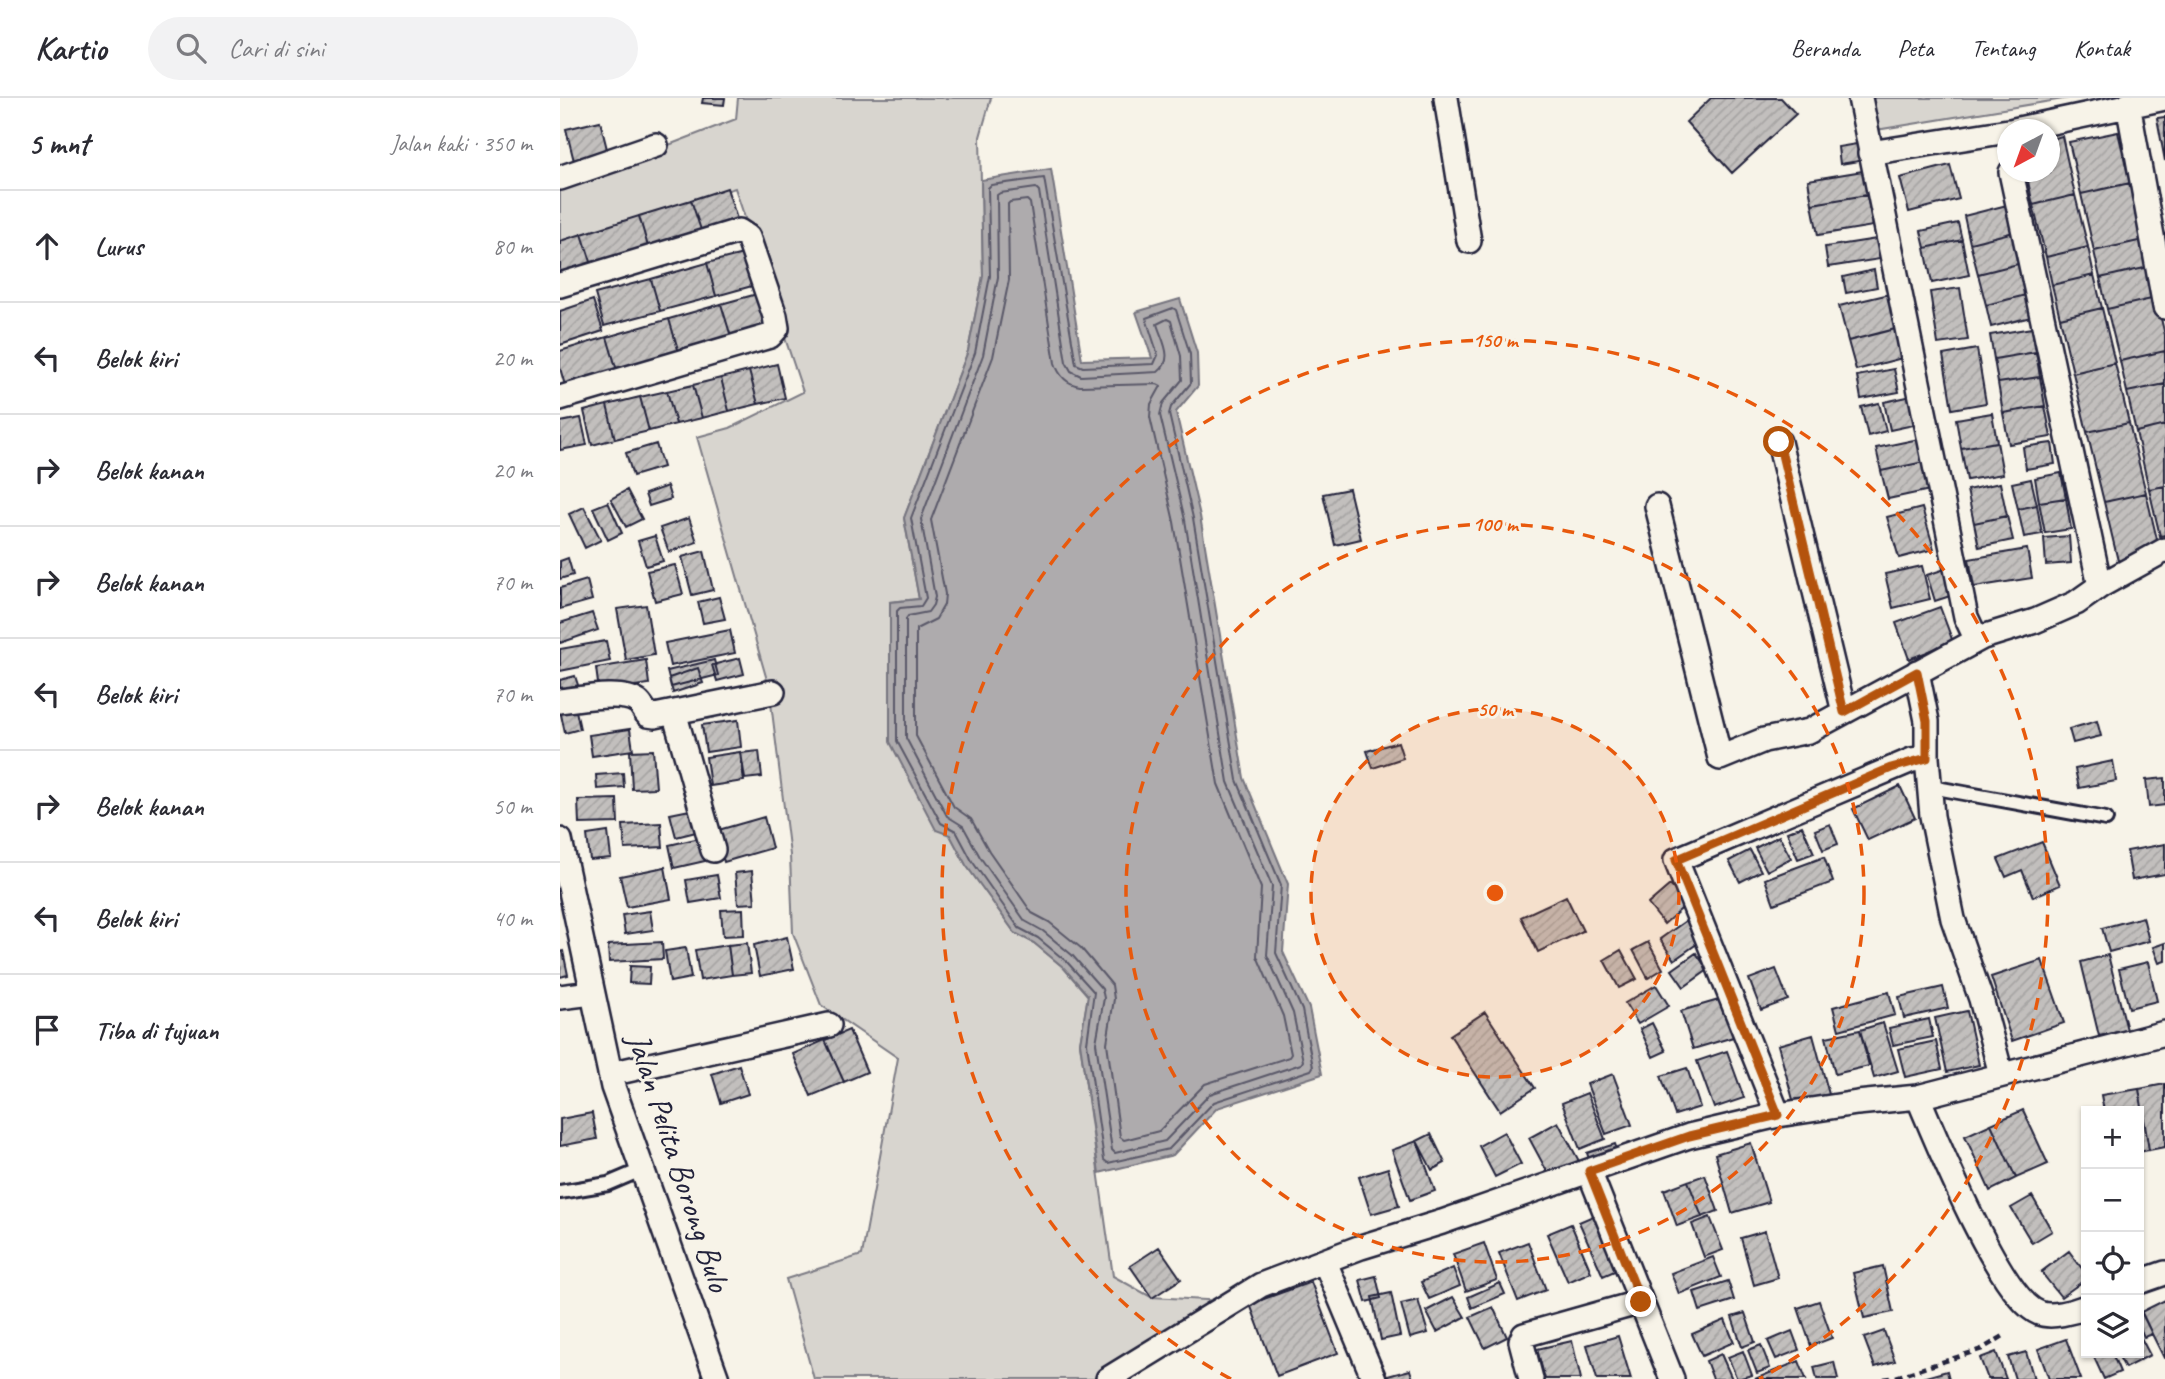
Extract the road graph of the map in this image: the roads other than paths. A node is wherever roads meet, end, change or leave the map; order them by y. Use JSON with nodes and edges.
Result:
{"nodes":[{"id":1,"x":1446,"y":98,"type":"edge"},
{"id":2,"x":1860,"y":98,"type":"edge"},
{"id":3,"x":2165,"y":98,"type":"edge"},
{"id":4,"x":2128,"y":104,"type":"junction"},
{"id":5,"x":2060,"y":123,"type":"edge"},
{"id":6,"x":1997,"y":138,"type":"edge"},
{"id":7,"x":656,"y":145,"type":"dead end"},
{"id":8,"x":1870,"y":153,"type":"junction"},
{"id":9,"x":560,"y":178,"type":"edge"},
{"id":10,"x":2013,"y":182,"type":"edge"},
{"id":11,"x":1469,"y":241,"type":"dead end"},
{"id":12,"x":2162,"y":283,"type":"edge"},
{"id":13,"x":560,"y":285,"type":"edge"},
{"id":14,"x":2165,"y":307,"type":"edge"},
{"id":15,"x":560,"y":398,"type":"edge"},
{"id":16,"x":1779,"y":442,"type":"dead end"},
{"id":17,"x":1657,"y":506,"type":"dead end"},
{"id":18,"x":2165,"y":550,"type":"edge"},
{"id":19,"x":2100,"y":586,"type":"junction"},
{"id":20,"x":1983,"y":637,"type":"junction"},
{"id":21,"x":1917,"y":672,"type":"junction"},
{"id":22,"x":773,"y":692,"type":"dead end"},
{"id":23,"x":560,"y":701,"type":"edge"},
{"id":24,"x":674,"y":712,"type":"junction"},
{"id":25,"x":1844,"y":712,"type":"junction"},
{"id":26,"x":1927,"y":758,"type":"junction"},
{"id":27,"x":1931,"y":787,"type":"junction"},
{"id":28,"x":2106,"y":820,"type":"dead end"},
{"id":29,"x":560,"y":839,"type":"edge"},
{"id":30,"x":713,"y":850,"type":"dead end"},
{"id":31,"x":592,"y":993,"type":"junction"},
{"id":32,"x":560,"y":997,"type":"edge"},
{"id":33,"x":829,"y":1025,"type":"dead end"},
{"id":34,"x":2165,"y":1033,"type":"edge"},
{"id":35,"x":610,"y":1074,"type":"junction"},
{"id":36,"x":2001,"y":1074,"type":"junction"},
{"id":37,"x":1918,"y":1097,"type":"junction"},
{"id":38,"x":1778,"y":1115,"type":"junction"},
{"id":39,"x":641,"y":1170,"type":"junction"},
{"id":40,"x":1589,"y":1171,"type":"junction"},
{"id":41,"x":560,"y":1192,"type":"edge"},
{"id":42,"x":1325,"y":1262,"type":"junction"},
{"id":43,"x":2165,"y":1273,"type":"edge"},
{"id":44,"x":2144,"y":1280,"type":"edge"},
{"id":45,"x":1641,"y":1302,"type":"junction"},
{"id":46,"x":2081,"y":1309,"type":"edge"},
{"id":47,"x":717,"y":1379,"type":"edge"},
{"id":48,"x":1108,"y":1379,"type":"edge"},
{"id":49,"x":1374,"y":1379,"type":"edge"},
{"id":50,"x":1531,"y":1379,"type":"edge"},
{"id":51,"x":1672,"y":1379,"type":"edge"}],
"edges":[{"from":1,"to":11,"type":"street"},
{"from":2,"to":8,"type":"street"},
{"from":3,"to":4,"type":"street"},
{"from":4,"to":5,"type":"street"},
{"from":4,"to":12,"type":"street"},
{"from":6,"to":8,"type":"street"},
{"from":7,"to":9,"type":"street"},
{"from":8,"to":20,"type":"street"},
{"from":10,"to":19,"type":"street"},
{"from":12,"to":14,"type":"street"},
{"from":13,"to":15,"type":"street"},
{"from":16,"to":25,"type":"street"},
{"from":17,"to":25,"type":"street"},
{"from":18,"to":19,"type":"street"},
{"from":19,"to":20,"type":"street"},
{"from":20,"to":21,"type":"street"},
{"from":21,"to":25,"type":"street"},
{"from":21,"to":26,"type":"street"},
{"from":22,"to":24,"type":"street"},
{"from":23,"to":24,"type":"street"},
{"from":24,"to":30,"type":"street"},
{"from":26,"to":27,"type":"street"},
{"from":26,"to":38,"type":"street"},
{"from":27,"to":28,"type":"lane"},
{"from":27,"to":36,"type":"street"},
{"from":29,"to":31,"type":"street","name":"Jalan Pelita Borong Bulo"},
{"from":31,"to":32,"type":"street"},
{"from":31,"to":35,"type":"street","name":"Jalan Pelita Borong Bulo"},
{"from":33,"to":35,"type":"street"},
{"from":34,"to":36,"type":"street"},
{"from":35,"to":39,"type":"street","name":"Jalan Pelita Borong Bulo"},
{"from":36,"to":37,"type":"street"},
{"from":37,"to":38,"type":"street"},
{"from":37,"to":46,"type":"street"},
{"from":38,"to":40,"type":"street"},
{"from":39,"to":41,"type":"lane"},
{"from":39,"to":47,"type":"street","name":"Jalan Pelita Borong Bulo"},
{"from":40,"to":42,"type":"street"},
{"from":40,"to":45,"type":"street"},
{"from":42,"to":48,"type":"street"},
{"from":42,"to":49,"type":"street"},
{"from":43,"to":44,"type":"street"},
{"from":45,"to":50,"type":"street"},
{"from":45,"to":51,"type":"street"}]}
